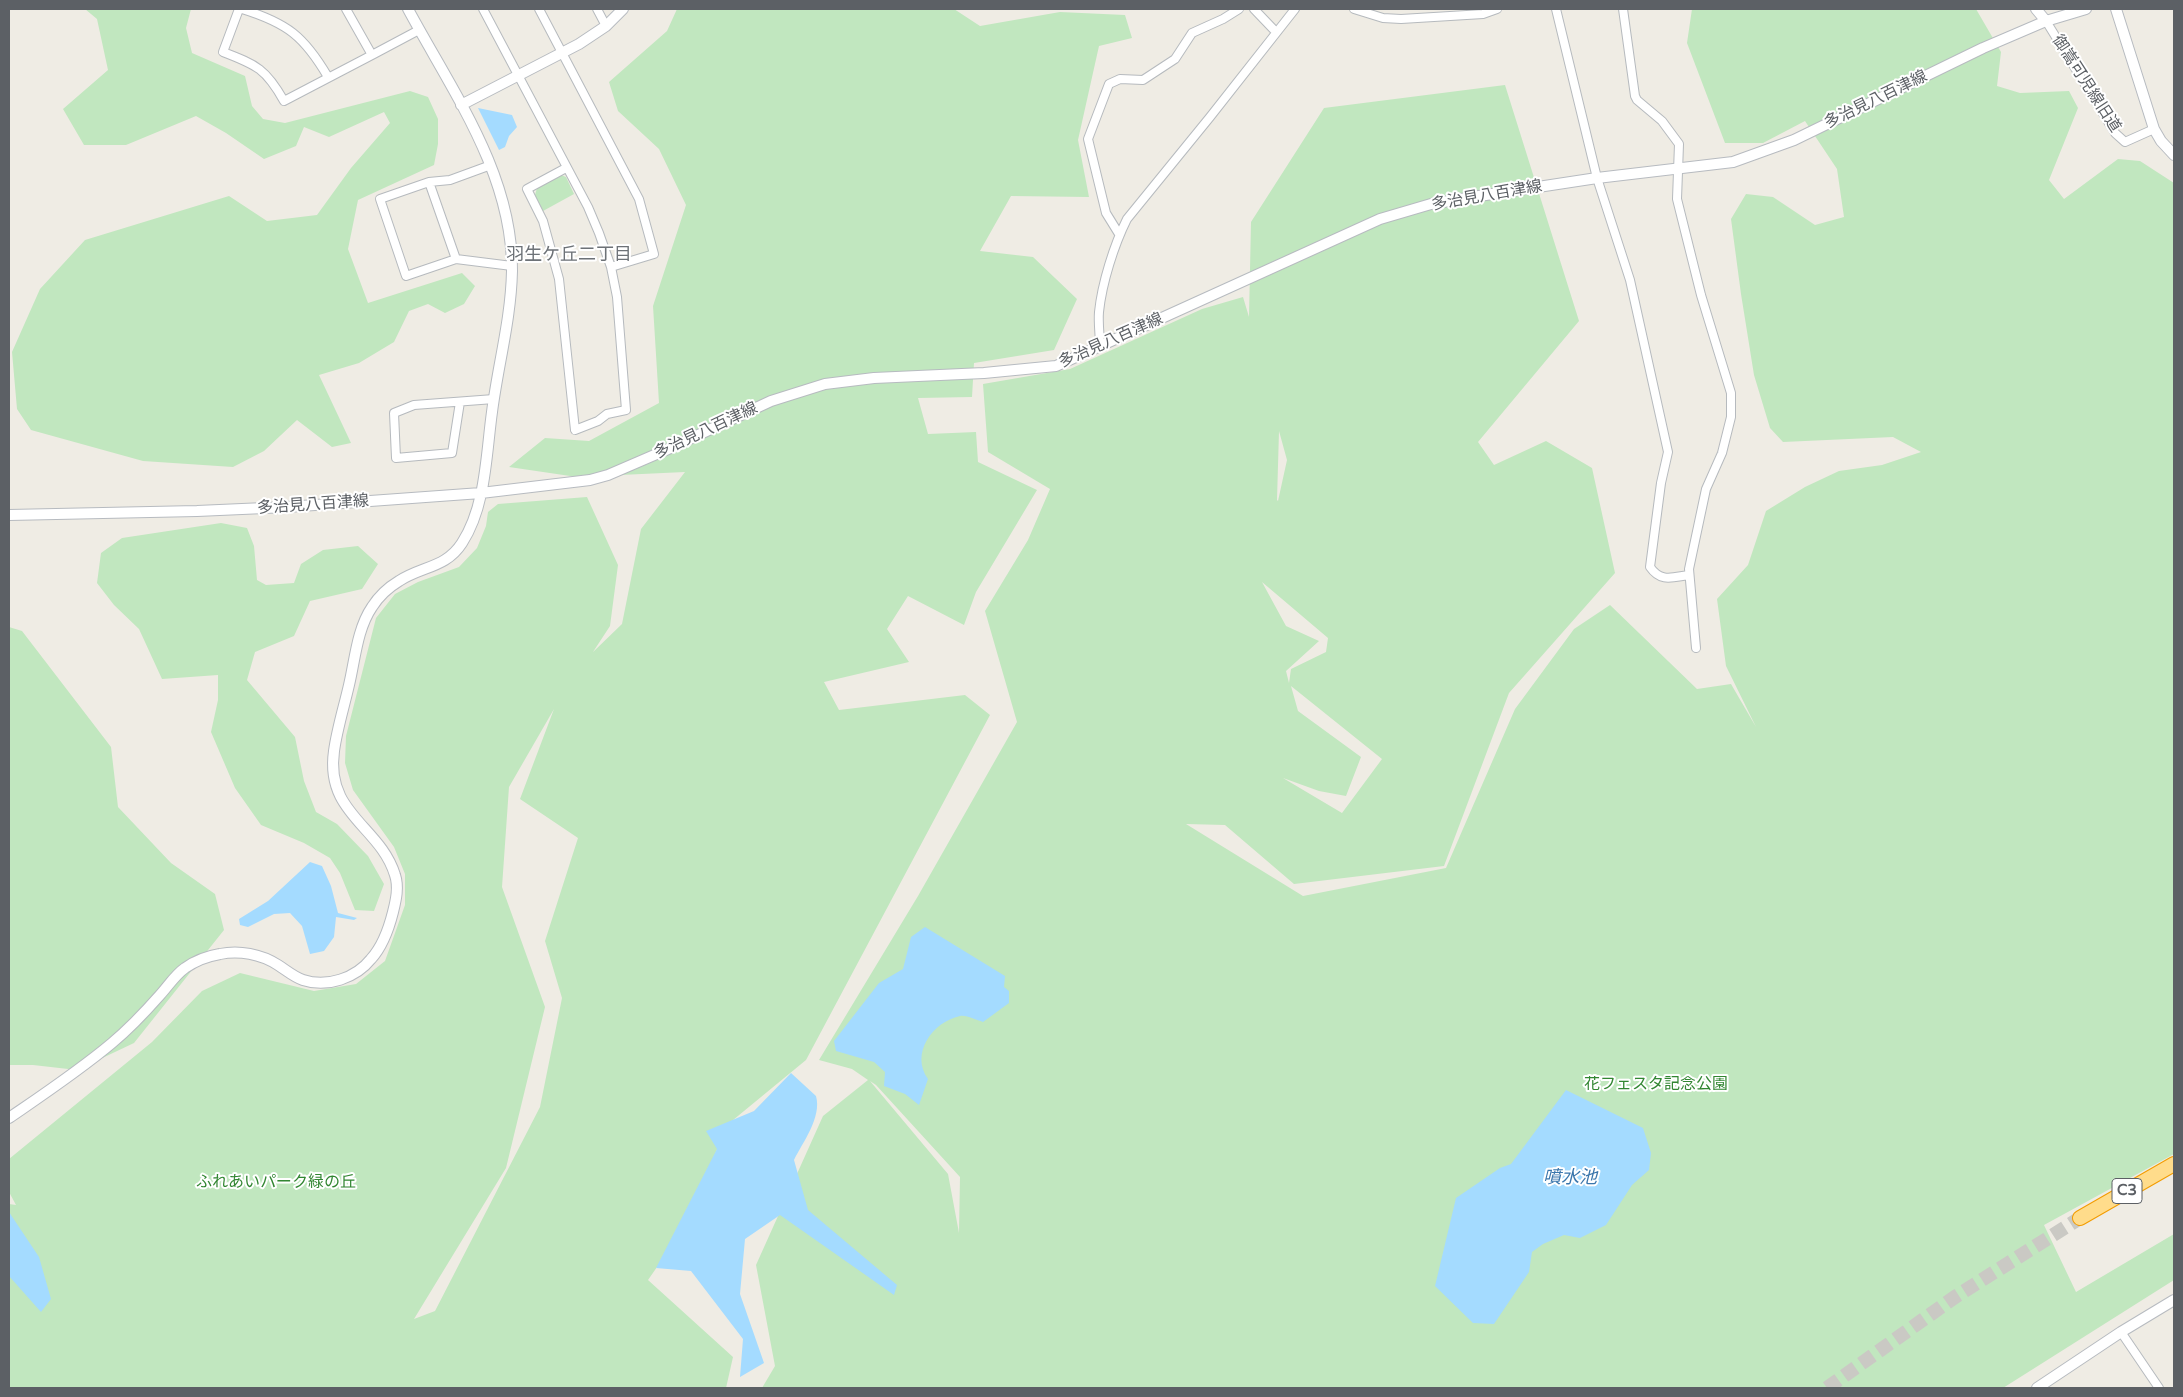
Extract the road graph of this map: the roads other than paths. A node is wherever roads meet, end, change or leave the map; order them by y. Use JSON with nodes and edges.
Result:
{"nodes":[{"id":1,"x":240,"y":9,"type":"edge"},
{"id":2,"x":346,"y":9,"type":"edge"},
{"id":3,"x":408,"y":9,"type":"edge"},
{"id":4,"x":483,"y":9,"type":"edge"},
{"id":5,"x":539,"y":9,"type":"edge"},
{"id":6,"x":597,"y":9,"type":"edge"},
{"id":7,"x":624,"y":9,"type":"edge"},
{"id":8,"x":1239,"y":9,"type":"edge"},
{"id":9,"x":1254,"y":9,"type":"edge"},
{"id":10,"x":1295,"y":9,"type":"edge"},
{"id":11,"x":1354,"y":9,"type":"edge"},
{"id":12,"x":1497,"y":9,"type":"edge"},
{"id":13,"x":1556,"y":9,"type":"edge"},
{"id":14,"x":1623,"y":9,"type":"edge"},
{"id":15,"x":2036,"y":9,"type":"edge"},
{"id":16,"x":2086,"y":9,"type":"edge"},
{"id":17,"x":2116,"y":9,"type":"edge"},
{"id":18,"x":2046,"y":21,"type":"junction"},
{"id":19,"x":606,"y":26,"type":"junction"},
{"id":20,"x":419,"y":30,"type":"junction"},
{"id":21,"x":1276,"y":32,"type":"junction"},
{"id":22,"x":562,"y":52,"type":"junction"},
{"id":23,"x":372,"y":55,"type":"junction"},
{"id":24,"x":519,"y":76,"type":"junction"},
{"id":25,"x":328,"y":78,"type":"junction"},
{"id":26,"x":461,"y":105,"type":"junction"},
{"id":27,"x":2154,"y":129,"type":"junction"},
{"id":28,"x":2174,"y":155,"type":"edge"},
{"id":29,"x":491,"y":165,"type":"junction"},
{"id":30,"x":566,"y":168,"type":"junction"},
{"id":31,"x":1679,"y":169,"type":"junction"},
{"id":32,"x":1597,"y":178,"type":"junction"},
{"id":33,"x":429,"y":182,"type":"junction"},
{"id":34,"x":1119,"y":234,"type":"junction"},
{"id":35,"x":456,"y":259,"type":"junction"},
{"id":36,"x":512,"y":266,"type":"junction"},
{"id":37,"x":611,"y":267,"type":"junction"},
{"id":38,"x":1100,"y":346,"type":"junction"},
{"id":39,"x":494,"y":399,"type":"junction"},
{"id":40,"x":460,"y":402,"type":"junction"},
{"id":41,"x":481,"y":493,"type":"junction"},
{"id":42,"x":9,"y":515,"type":"edge"},
{"id":43,"x":1689,"y":575,"type":"junction"},
{"id":44,"x":1696,"y":648,"type":"dead end"},
{"id":45,"x":9,"y":1118,"type":"edge"},
{"id":46,"x":2174,"y":1164,"type":"edge"},
{"id":47,"x":2174,"y":1171,"type":"edge"},
{"id":48,"x":2174,"y":1300,"type":"edge"},
{"id":49,"x":2121,"y":1332,"type":"junction"},
{"id":50,"x":2037,"y":1388,"type":"edge"},
{"id":51,"x":2159,"y":1388,"type":"edge"}],
"edges":[{"from":1,"to":25,"type":"street"},
{"from":1,"to":25,"type":"street"},
{"from":2,"to":23,"type":"street"},
{"from":3,"to":20,"type":"main road"},
{"from":4,"to":24,"type":"street"},
{"from":5,"to":22,"type":"street"},
{"from":6,"to":19,"type":"street"},
{"from":7,"to":19,"type":"main road"},
{"from":8,"to":34,"type":"street"},
{"from":9,"to":21,"type":"street"},
{"from":10,"to":21,"type":"street"},
{"from":11,"to":12,"type":"street"},
{"from":13,"to":32,"type":"street"},
{"from":14,"to":31,"type":"street"},
{"from":15,"to":18,"type":"main road"},
{"from":16,"to":18,"type":"main road","name":"多治見八百津線"},
{"from":17,"to":27,"type":"main road"},
{"from":18,"to":27,"type":"street","name":"御嵩可児線旧道"},
{"from":18,"to":31,"type":"main road","name":"多治見八百津線"},
{"from":19,"to":22,"type":"main road"},
{"from":20,"to":23,"type":"street"},
{"from":20,"to":26,"type":"main road"},
{"from":21,"to":34,"type":"street"},
{"from":22,"to":24,"type":"main road"},
{"from":22,"to":37,"type":"street"},
{"from":23,"to":25,"type":"street"},
{"from":24,"to":26,"type":"main road"},
{"from":24,"to":30,"type":"street"},
{"from":26,"to":29,"type":"main road"},
{"from":27,"to":28,"type":"main road"},
{"from":29,"to":33,"type":"street"},
{"from":29,"to":36,"type":"main road"},
{"from":30,"to":37,"type":"street"},
{"from":30,"to":37,"type":"street"},
{"from":31,"to":32,"type":"main road","name":"多治見八百津線"},
{"from":31,"to":43,"type":"street"},
{"from":32,"to":38,"type":"main road","name":"多治見八百津線"},
{"from":32,"to":43,"type":"street"},
{"from":33,"to":35,"type":"street"},
{"from":33,"to":35,"type":"street"},
{"from":34,"to":38,"type":"street"},
{"from":35,"to":36,"type":"street"},
{"from":36,"to":39,"type":"main road"},
{"from":38,"to":41,"type":"main road","name":"多治見八百津線"},
{"from":39,"to":40,"type":"street"},
{"from":39,"to":41,"type":"main road"},
{"from":40,"to":40,"type":"street"},
{"from":41,"to":42,"type":"main road","name":"多治見八百津線"},
{"from":41,"to":45,"type":"main road"},
{"from":43,"to":44,"type":"street"},
{"from":46,"to":47,"type":"highway","number":"C3"},
{"from":48,"to":49,"type":"main road"},
{"from":49,"to":50,"type":"main road"},
{"from":49,"to":51,"type":"street"}]}
